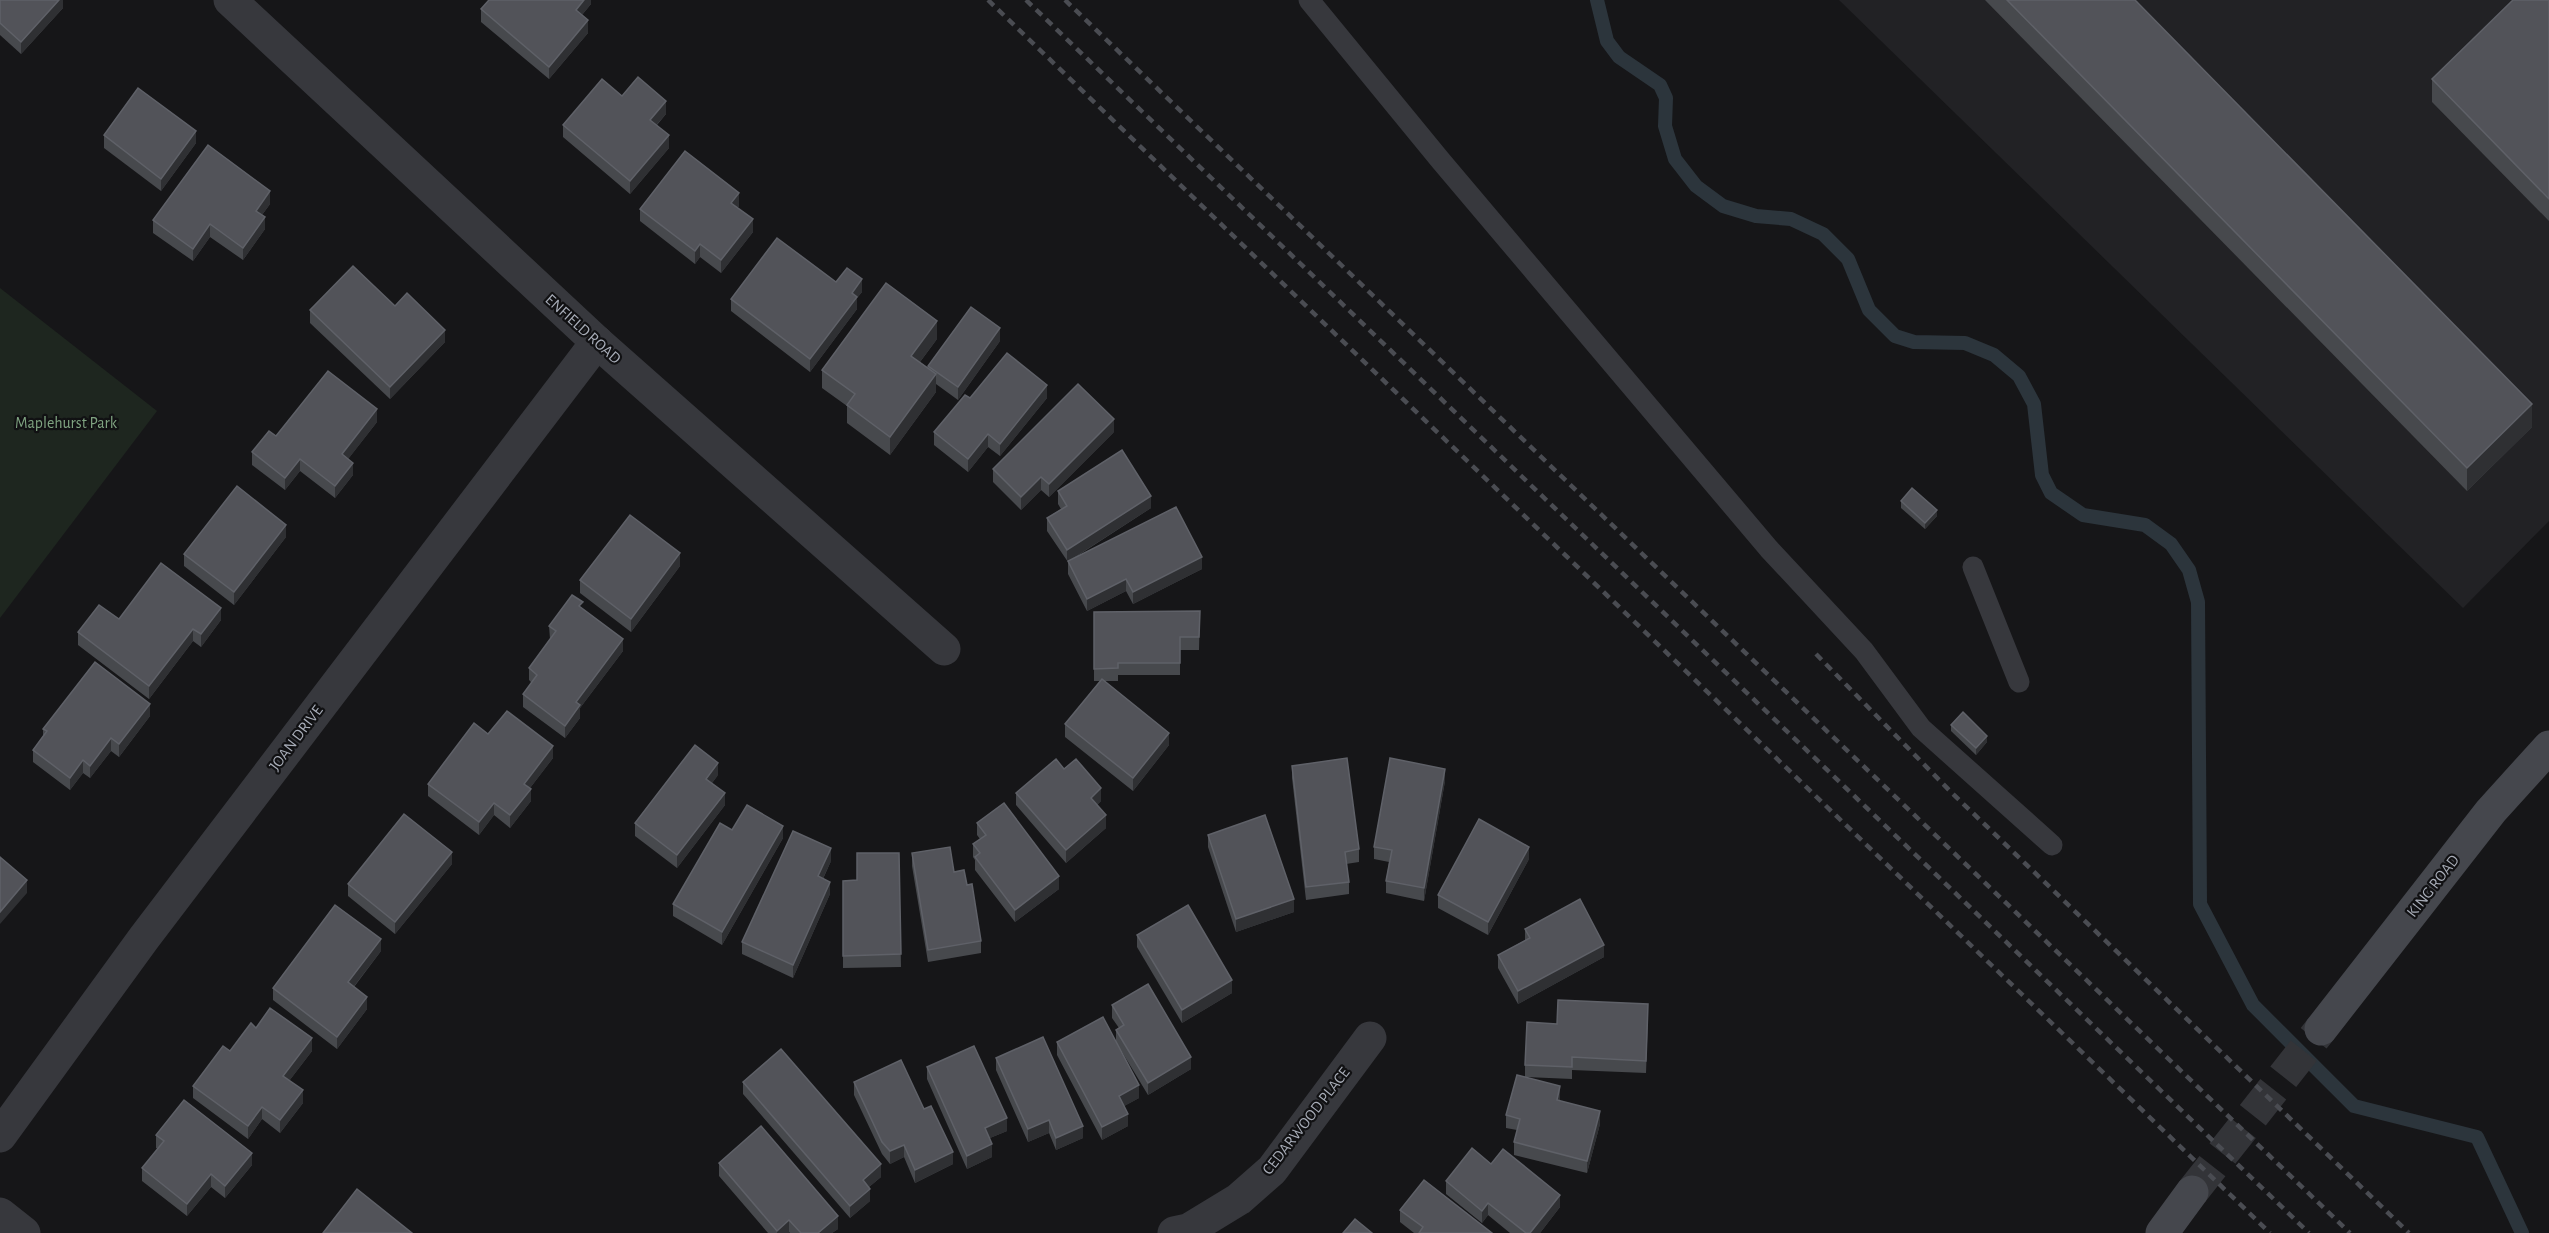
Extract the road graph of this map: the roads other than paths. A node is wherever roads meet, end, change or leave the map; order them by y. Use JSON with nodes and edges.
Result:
{"nodes":[{"id":1,"x":230,"y":0,"type":"edge"},
{"id":2,"x":1309,"y":0,"type":"edge"},
{"id":3,"x":597,"y":342,"type":"junction"},
{"id":4,"x":1973,"y":567,"type":"dead end"},
{"id":5,"x":944,"y":649,"type":"dead end"},
{"id":6,"x":2019,"y":682,"type":"dead end"},
{"id":7,"x":2549,"y":747,"type":"edge"},
{"id":8,"x":2052,"y":845,"type":"dead end"},
{"id":9,"x":2321,"y":1029,"type":"tunnel mouth"},
{"id":10,"x":1370,"y":1038,"type":"dead end"},
{"id":11,"x":0,"y":1136,"type":"edge"},
{"id":12,"x":2192,"y":1192,"type":"tunnel mouth"},
{"id":13,"x":0,"y":1214,"type":"edge"},
{"id":14,"x":24,"y":1233,"type":"edge"},
{"id":15,"x":1174,"y":1233,"type":"edge"},
{"id":16,"x":2162,"y":1233,"type":"edge"}],
"edges":[{"from":1,"to":3,"type":"street","name":"ENFIELD ROAD"},
{"from":2,"to":8,"type":"lane"},
{"from":3,"to":5,"type":"street","name":"ENFIELD ROAD"},
{"from":3,"to":11,"type":"street","name":"JOAN DRIVE"},
{"from":4,"to":6,"type":"lane"},
{"from":7,"to":9,"type":"street","name":"KING ROAD"},
{"from":10,"to":15,"type":"street","name":"CEDARWOOD PLACE"},
{"from":12,"to":16,"type":"street"},
{"from":13,"to":14,"type":"street"}]}
